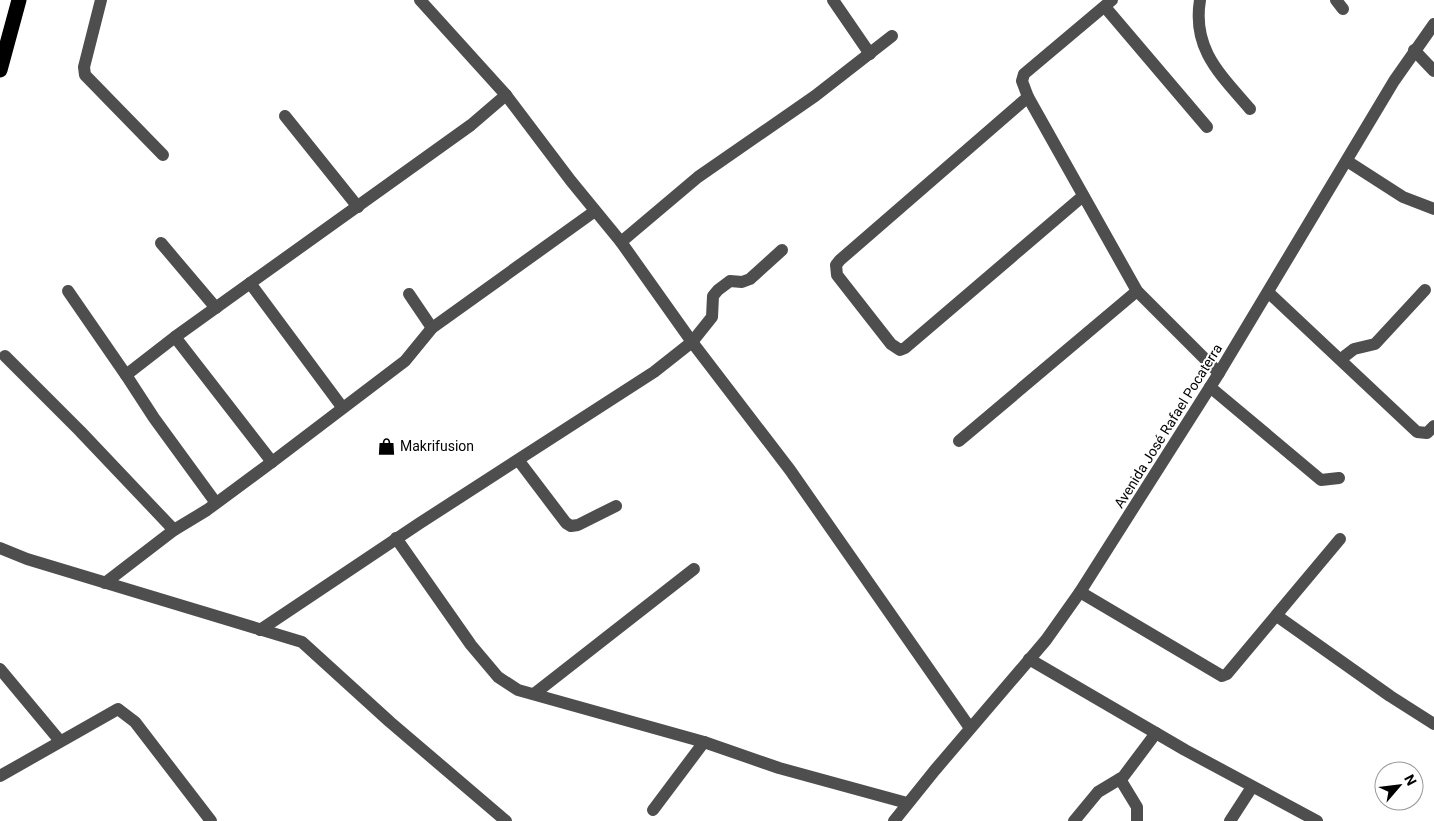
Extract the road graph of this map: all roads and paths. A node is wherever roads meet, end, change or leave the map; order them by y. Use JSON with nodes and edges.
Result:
{"nodes":[{"id":1,"x":19,"y":0,"type":"edge"},
{"id":2,"x":101,"y":0,"type":"edge"},
{"id":3,"x":420,"y":0,"type":"edge"},
{"id":4,"x":833,"y":0,"type":"edge"},
{"id":5,"x":1200,"y":0,"type":"edge"},
{"id":6,"x":1108,"y":3,"type":"edge"},
{"id":7,"x":1434,"y":24,"type":"edge"},
{"id":8,"x":892,"y":36,"type":"dead end"},
{"id":9,"x":1414,"y":50,"type":"junction"},
{"id":10,"x":870,"y":54,"type":"junction"},
{"id":11,"x":0,"y":70,"type":"edge"},
{"id":12,"x":1434,"y":71,"type":"edge"},
{"id":13,"x":506,"y":95,"type":"junction"},
{"id":14,"x":1028,"y":97,"type":"junction"},
{"id":15,"x":1250,"y":109,"type":"dead end"},
{"id":16,"x":285,"y":116,"type":"dead end"},
{"id":17,"x":1207,"y":127,"type":"dead end"},
{"id":18,"x":163,"y":155,"type":"dead end"},
{"id":19,"x":1346,"y":161,"type":"junction"},
{"id":20,"x":1083,"y":196,"type":"junction"},
{"id":21,"x":358,"y":207,"type":"junction"},
{"id":22,"x":1434,"y":209,"type":"edge"},
{"id":23,"x":594,"y":211,"type":"junction"},
{"id":24,"x":160,"y":242,"type":"dead end"},
{"id":25,"x":620,"y":242,"type":"junction"},
{"id":26,"x":782,"y":250,"type":"dead end"},
{"id":27,"x":250,"y":283,"type":"junction"},
{"id":28,"x":1424,"y":290,"type":"dead end"},
{"id":29,"x":68,"y":291,"type":"dead end"},
{"id":30,"x":1137,"y":291,"type":"junction"},
{"id":31,"x":1268,"y":292,"type":"junction"},
{"id":32,"x":409,"y":294,"type":"dead end"},
{"id":33,"x":216,"y":308,"type":"junction"},
{"id":34,"x":432,"y":328,"type":"junction"},
{"id":35,"x":175,"y":337,"type":"junction"},
{"id":36,"x":692,"y":342,"type":"junction"},
{"id":37,"x":5,"y":356,"type":"dead end"},
{"id":38,"x":1340,"y":359,"type":"junction"},
{"id":39,"x":1219,"y":373,"type":"junction"},
{"id":40,"x":126,"y":375,"type":"junction"},
{"id":41,"x":1210,"y":387,"type":"junction"},
{"id":42,"x":342,"y":407,"type":"junction"},
{"id":43,"x":1434,"y":426,"type":"edge"},
{"id":44,"x":959,"y":441,"type":"dead end"},
{"id":45,"x":519,"y":461,"type":"junction"},
{"id":46,"x":272,"y":462,"type":"junction"},
{"id":47,"x":1339,"y":478,"type":"dead end"},
{"id":48,"x":216,"y":503,"type":"junction"},
{"id":49,"x":616,"y":506,"type":"dead end"},
{"id":50,"x":174,"y":530,"type":"junction"},
{"id":51,"x":396,"y":538,"type":"junction"},
{"id":52,"x":1340,"y":539,"type":"dead end"},
{"id":53,"x":0,"y":548,"type":"edge"},
{"id":54,"x":694,"y":569,"type":"dead end"},
{"id":55,"x":105,"y":583,"type":"junction"},
{"id":56,"x":1080,"y":592,"type":"junction"},
{"id":57,"x":1277,"y":616,"type":"junction"},
{"id":58,"x":260,"y":630,"type":"junction"},
{"id":59,"x":1029,"y":659,"type":"junction"},
{"id":60,"x":0,"y":669,"type":"edge"},
{"id":61,"x":534,"y":694,"type":"junction"},
{"id":62,"x":1434,"y":723,"type":"edge"},
{"id":63,"x":970,"y":728,"type":"junction"},
{"id":64,"x":1156,"y":732,"type":"junction"},
{"id":65,"x":60,"y":740,"type":"junction"},
{"id":66,"x":704,"y":742,"type":"junction"},
{"id":67,"x":0,"y":776,"type":"edge"},
{"id":68,"x":1120,"y":779,"type":"junction"},
{"id":69,"x":1252,"y":787,"type":"junction"},
{"id":70,"x":907,"y":803,"type":"junction"},
{"id":71,"x":653,"y":810,"type":"dead end"},
{"id":72,"x":1303,"y":818,"type":"edge"},
{"id":73,"x":211,"y":821,"type":"edge"},
{"id":74,"x":506,"y":821,"type":"edge"},
{"id":75,"x":894,"y":821,"type":"edge"},
{"id":76,"x":1074,"y":821,"type":"edge"},
{"id":77,"x":1137,"y":821,"type":"edge"},
{"id":78,"x":1230,"y":821,"type":"edge"},
{"id":79,"x":1317,"y":821,"type":"edge"}],
"edges":[{"from":1,"to":11,"type":"highway"},
{"from":2,"to":18,"type":"street"},
{"from":3,"to":13,"type":"street"},
{"from":4,"to":10,"type":"street"},
{"from":5,"to":15,"type":"street"},
{"from":6,"to":14,"type":"street"},
{"from":6,"to":17,"type":"street"},
{"from":7,"to":9,"type":"street","name":"Avenida José Rafael Pocaterra"},
{"from":8,"to":10,"type":"street"},
{"from":9,"to":12,"type":"street"},
{"from":9,"to":19,"type":"street","name":"Avenida José Rafael Pocaterra"},
{"from":10,"to":25,"type":"street"},
{"from":13,"to":21,"type":"street"},
{"from":13,"to":23,"type":"street"},
{"from":14,"to":20,"type":"street"},
{"from":14,"to":20,"type":"street"},
{"from":16,"to":21,"type":"street"},
{"from":19,"to":22,"type":"street"},
{"from":19,"to":31,"type":"street","name":"Avenida José Rafael Pocaterra"},
{"from":20,"to":30,"type":"street"},
{"from":21,"to":27,"type":"street"},
{"from":23,"to":25,"type":"street"},
{"from":23,"to":34,"type":"street"},
{"from":24,"to":33,"type":"street"},
{"from":25,"to":36,"type":"street"},
{"from":26,"to":36,"type":"street"},
{"from":27,"to":33,"type":"street"},
{"from":27,"to":42,"type":"street"},
{"from":28,"to":38,"type":"street"},
{"from":29,"to":40,"type":"street"},
{"from":30,"to":39,"type":"street"},
{"from":30,"to":44,"type":"street"},
{"from":31,"to":38,"type":"street"},
{"from":31,"to":39,"type":"street","name":"Avenida José Rafael Pocaterra"},
{"from":32,"to":34,"type":"street"},
{"from":33,"to":35,"type":"street"},
{"from":34,"to":42,"type":"street"},
{"from":35,"to":40,"type":"street"},
{"from":35,"to":46,"type":"street"},
{"from":36,"to":45,"type":"street"},
{"from":36,"to":63,"type":"street"},
{"from":37,"to":50,"type":"street"},
{"from":38,"to":43,"type":"street"},
{"from":39,"to":41,"type":"street","name":"Avenida José Rafael Pocaterra"},
{"from":40,"to":48,"type":"street"},
{"from":41,"to":47,"type":"street"},
{"from":41,"to":56,"type":"street","name":"Avenida José Rafael Pocaterra"},
{"from":42,"to":46,"type":"street"},
{"from":45,"to":49,"type":"street"},
{"from":45,"to":51,"type":"street"},
{"from":46,"to":48,"type":"street"},
{"from":48,"to":50,"type":"street"},
{"from":50,"to":55,"type":"street"},
{"from":51,"to":58,"type":"street"},
{"from":51,"to":61,"type":"street"},
{"from":52,"to":57,"type":"street"},
{"from":53,"to":55,"type":"street"},
{"from":54,"to":61,"type":"street"},
{"from":55,"to":58,"type":"street"},
{"from":56,"to":57,"type":"street"},
{"from":56,"to":59,"type":"street","name":"Avenida José Rafael Pocaterra"},
{"from":57,"to":62,"type":"street"},
{"from":58,"to":74,"type":"street"},
{"from":59,"to":63,"type":"street","name":"Avenida José Rafael Pocaterra"},
{"from":59,"to":64,"type":"street"},
{"from":60,"to":65,"type":"street"},
{"from":61,"to":66,"type":"street"},
{"from":63,"to":70,"type":"street","name":"Avenida José Rafael Pocaterra"},
{"from":64,"to":68,"type":"street"},
{"from":64,"to":69,"type":"street"},
{"from":65,"to":67,"type":"street"},
{"from":65,"to":73,"type":"street"},
{"from":66,"to":70,"type":"street"},
{"from":66,"to":71,"type":"street"},
{"from":68,"to":76,"type":"street"},
{"from":68,"to":77,"type":"street"},
{"from":69,"to":72,"type":"street"},
{"from":69,"to":78,"type":"street"},
{"from":70,"to":75,"type":"street","name":"Avenida José Rafael Pocaterra"},
{"from":72,"to":79,"type":"street"}]}
